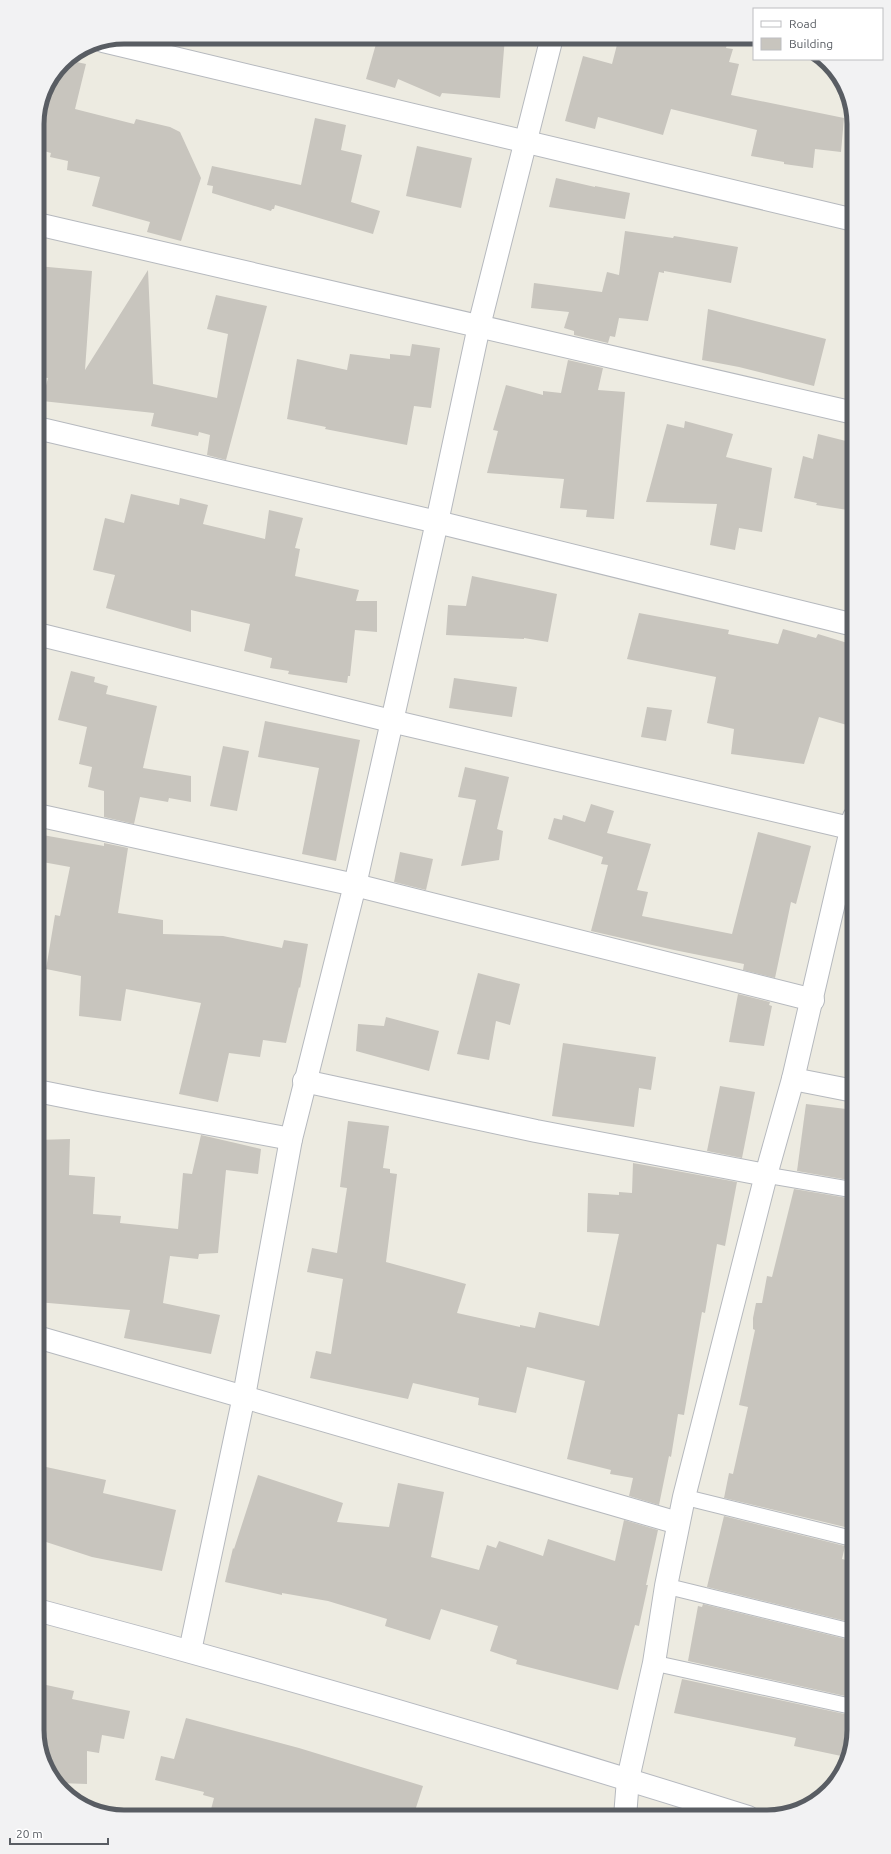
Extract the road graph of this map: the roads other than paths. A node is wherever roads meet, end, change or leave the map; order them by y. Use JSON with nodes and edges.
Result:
{"nodes":[{"id":1,"x":117,"y":44,"type":"edge"},
{"id":2,"x":550,"y":44,"type":"edge"},
{"id":3,"x":527,"y":141,"type":"junction"},
{"id":4,"x":847,"y":218,"type":"edge"},
{"id":5,"x":44,"y":226,"type":"edge"},
{"id":6,"x":479,"y":326,"type":"junction"},
{"id":7,"x":847,"y":411,"type":"edge"},
{"id":8,"x":44,"y":430,"type":"edge"},
{"id":9,"x":437,"y":522,"type":"junction"},
{"id":10,"x":847,"y":623,"type":"edge"},
{"id":11,"x":44,"y":636,"type":"edge"},
{"id":12,"x":391,"y":721,"type":"junction"},
{"id":13,"x":44,"y":817,"type":"edge"},
{"id":14,"x":847,"y":824,"type":"edge"},
{"id":15,"x":847,"y":851,"type":"edge"},
{"id":16,"x":355,"y":885,"type":"junction"},
{"id":17,"x":812,"y":1000,"type":"junction"},
{"id":18,"x":793,"y":1079,"type":"junction"},
{"id":19,"x":304,"y":1081,"type":"junction"},
{"id":20,"x":847,"y":1090,"type":"edge"},
{"id":21,"x":44,"y":1092,"type":"edge"},
{"id":22,"x":291,"y":1139,"type":"junction"},
{"id":23,"x":766,"y":1175,"type":"junction"},
{"id":24,"x":847,"y":1189,"type":"edge"},
{"id":25,"x":44,"y":1339,"type":"edge"},
{"id":26,"x":244,"y":1396,"type":"junction"},
{"id":27,"x":684,"y":1497,"type":"junction"},
{"id":28,"x":678,"y":1523,"type":"junction"},
{"id":29,"x":847,"y":1537,"type":"edge"},
{"id":30,"x":666,"y":1586,"type":"junction"},
{"id":31,"x":44,"y":1612,"type":"edge"},
{"id":32,"x":847,"y":1630,"type":"edge"},
{"id":33,"x":190,"y":1651,"type":"junction"},
{"id":34,"x":654,"y":1663,"type":"junction"},
{"id":35,"x":847,"y":1706,"type":"edge"},
{"id":36,"x":628,"y":1779,"type":"junction"},
{"id":37,"x":626,"y":1810,"type":"edge"},
{"id":38,"x":726,"y":1810,"type":"edge"}],
"edges":[{"from":1,"to":3,"type":"street"},
{"from":2,"to":3,"type":"street"},
{"from":3,"to":4,"type":"street"},
{"from":3,"to":6,"type":"street"},
{"from":5,"to":6,"type":"street"},
{"from":6,"to":7,"type":"street"},
{"from":6,"to":9,"type":"street"},
{"from":8,"to":9,"type":"street"},
{"from":9,"to":10,"type":"street"},
{"from":9,"to":12,"type":"street"},
{"from":11,"to":12,"type":"street"},
{"from":12,"to":14,"type":"street"},
{"from":12,"to":16,"type":"street"},
{"from":13,"to":16,"type":"street"},
{"from":15,"to":17,"type":"street"},
{"from":16,"to":17,"type":"street"},
{"from":16,"to":19,"type":"street"},
{"from":17,"to":18,"type":"street"},
{"from":18,"to":20,"type":"street"},
{"from":18,"to":23,"type":"street"},
{"from":19,"to":22,"type":"street"},
{"from":19,"to":23,"type":"street"},
{"from":21,"to":22,"type":"street"},
{"from":22,"to":26,"type":"street"},
{"from":23,"to":24,"type":"lane"},
{"from":23,"to":27,"type":"street"},
{"from":25,"to":26,"type":"street"},
{"from":26,"to":28,"type":"street"},
{"from":26,"to":33,"type":"street"},
{"from":27,"to":28,"type":"street"},
{"from":27,"to":29,"type":"lane"},
{"from":28,"to":30,"type":"street"},
{"from":30,"to":32,"type":"lane"},
{"from":30,"to":34,"type":"street"},
{"from":31,"to":33,"type":"street"},
{"from":33,"to":36,"type":"street"},
{"from":34,"to":35,"type":"lane"},
{"from":34,"to":36,"type":"street"},
{"from":36,"to":37,"type":"street"},
{"from":36,"to":38,"type":"street"}]}
